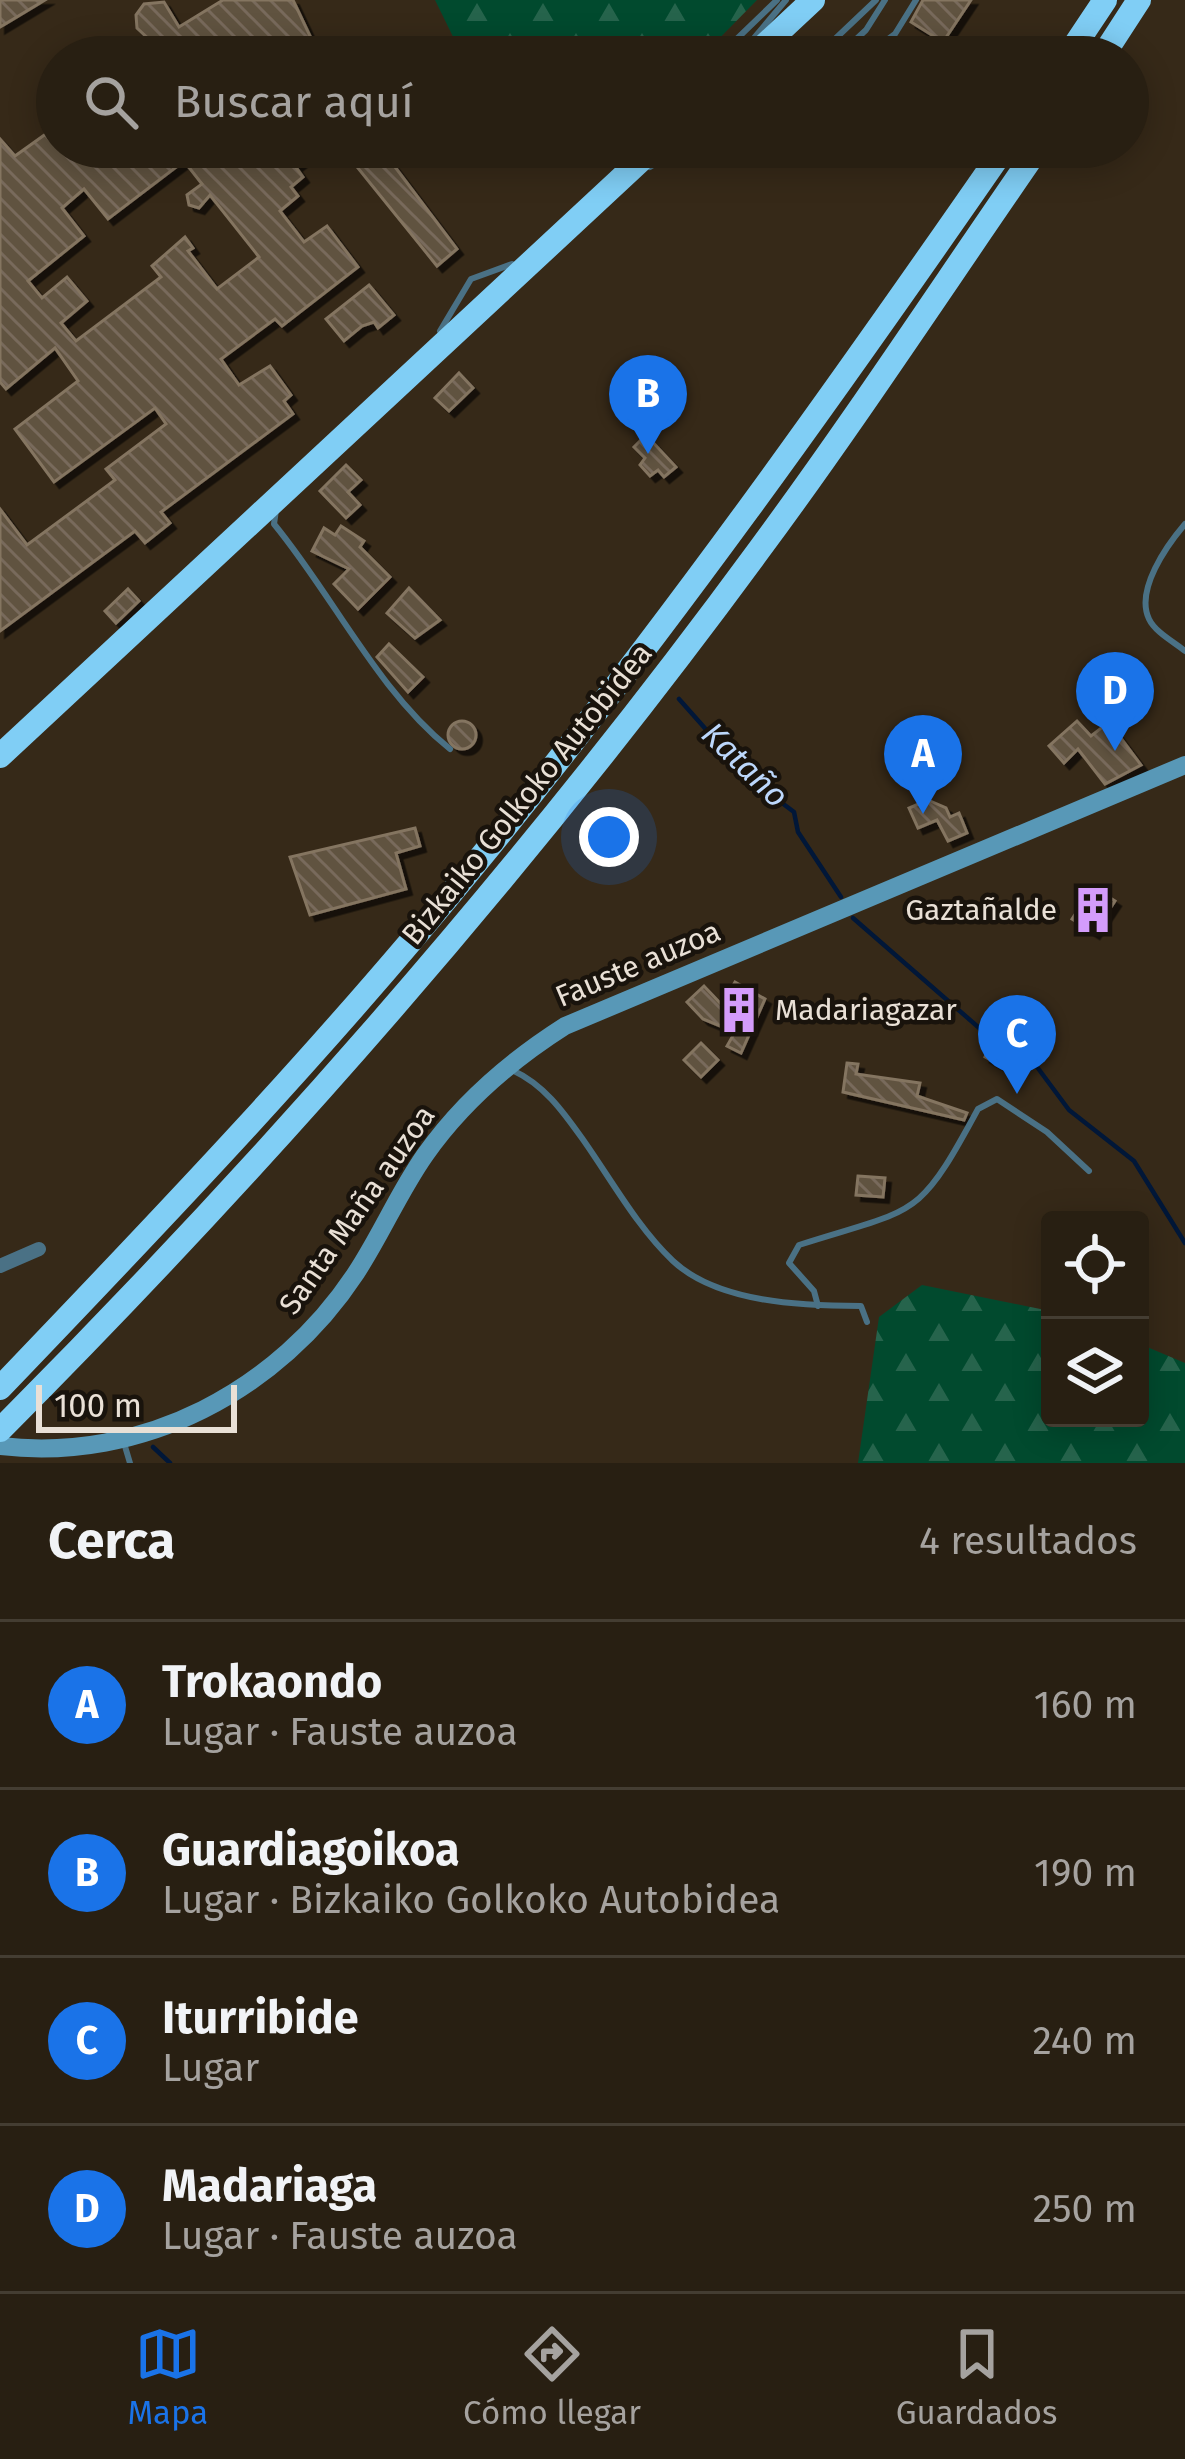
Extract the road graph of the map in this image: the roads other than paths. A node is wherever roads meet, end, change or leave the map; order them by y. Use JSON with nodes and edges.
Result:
{"nodes":[{"id":1,"x":781,"y":0,"type":"edge"},
{"id":2,"x":813,"y":0,"type":"edge"},
{"id":3,"x":876,"y":0,"type":"edge"},
{"id":4,"x":885,"y":0,"type":"edge"},
{"id":5,"x":916,"y":0,"type":"edge"},
{"id":6,"x":1105,"y":0,"type":"edge"},
{"id":7,"x":1139,"y":0,"type":"edge"},
{"id":8,"x":741,"y":36,"type":"edge"},
{"id":9,"x":754,"y":36,"type":"edge"},
{"id":10,"x":774,"y":36,"type":"edge"},
{"id":11,"x":837,"y":36,"type":"edge"},
{"id":12,"x":859,"y":36,"type":"edge"},
{"id":13,"x":892,"y":36,"type":"edge"},
{"id":14,"x":1081,"y":36,"type":"edge"},
{"id":15,"x":1116,"y":36,"type":"edge"},
{"id":16,"x":615,"y":168,"type":"edge"},
{"id":17,"x":632,"y":168,"type":"edge"},
{"id":18,"x":646,"y":168,"type":"edge"},
{"id":19,"x":990,"y":168,"type":"edge"},
{"id":20,"x":1025,"y":168,"type":"edge"},
{"id":21,"x":610,"y":189,"type":"junction"},
{"id":22,"x":337,"y":442,"type":"junction"},
{"id":23,"x":286,"y":490,"type":"junction"},
{"id":24,"x":274,"y":524,"type":"junction"},
{"id":25,"x":1185,"y":524,"type":"edge"},
{"id":26,"x":248,"y":525,"type":"junction"},
{"id":27,"x":1185,"y":651,"type":"edge"},
{"id":28,"x":450,"y":749,"type":"dead end"},
{"id":29,"x":0,"y":755,"type":"edge"},
{"id":30,"x":1185,"y":765,"type":"edge"},
{"id":31,"x":504,"y":1066,"type":"junction"},
{"id":32,"x":1089,"y":1172,"type":"dead end"},
{"id":33,"x":39,"y":1249,"type":"dead end"},
{"id":34,"x":0,"y":1266,"type":"edge"},
{"id":35,"x":818,"y":1306,"type":"junction"},
{"id":36,"x":867,"y":1322,"type":"dead end"},
{"id":37,"x":0,"y":1388,"type":"edge"},
{"id":38,"x":0,"y":1430,"type":"edge"},
{"id":39,"x":124,"y":1442,"type":"junction"},
{"id":40,"x":0,"y":1446,"type":"edge"},
{"id":41,"x":130,"y":1463,"type":"edge"}],
"edges":[{"from":1,"to":8,"type":"lane"},
{"from":1,"to":9,"type":"lane"},
{"from":2,"to":10,"type":"highway"},
{"from":3,"to":11,"type":"lane"},
{"from":4,"to":12,"type":"lane"},
{"from":5,"to":13,"type":"lane"},
{"from":6,"to":14,"type":"highway"},
{"from":7,"to":15,"type":"highway"},
{"from":16,"to":22,"type":"lane"},
{"from":17,"to":21,"type":"highway"},
{"from":18,"to":21,"type":"lane"},
{"from":19,"to":37,"type":"highway","name":"Bizkaiko Golkoko Autobidea"},
{"from":20,"to":38,"type":"highway","name":"Bizkaiko Golkoko Autobidea"},
{"from":21,"to":22,"type":"highway"},
{"from":22,"to":23,"type":"highway"},
{"from":23,"to":24,"type":"lane"},
{"from":23,"to":26,"type":"highway"},
{"from":24,"to":26,"type":"lane"},
{"from":24,"to":28,"type":"lane"},
{"from":25,"to":27,"type":"lane"},
{"from":26,"to":29,"type":"highway"},
{"from":30,"to":31,"type":"street","name":"Fauste auzoa"},
{"from":31,"to":35,"type":"lane"},
{"from":31,"to":39,"type":"street","name":"Santa Maña auzoa"},
{"from":32,"to":35,"type":"lane"},
{"from":33,"to":34,"type":"street"},
{"from":35,"to":36,"type":"lane"},
{"from":39,"to":40,"type":"street","name":"Santa Maña auzoa"},
{"from":39,"to":41,"type":"lane"}]}
